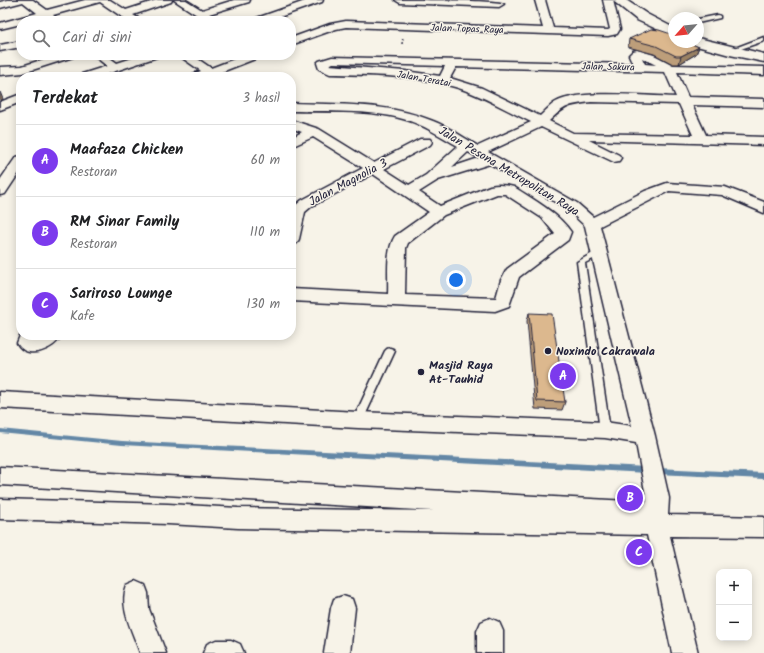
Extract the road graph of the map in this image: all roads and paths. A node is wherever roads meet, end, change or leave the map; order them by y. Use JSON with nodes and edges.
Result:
{"nodes":[{"id":1,"x":20,"y":0,"type":"edge"},
{"id":2,"x":26,"y":0,"type":"edge"},
{"id":3,"x":97,"y":0,"type":"edge"},
{"id":4,"x":103,"y":0,"type":"edge"},
{"id":5,"x":167,"y":0,"type":"edge"},
{"id":6,"x":179,"y":0,"type":"edge"},
{"id":7,"x":246,"y":0,"type":"edge"},
{"id":8,"x":318,"y":0,"type":"edge"},
{"id":9,"x":400,"y":0,"type":"edge"},
{"id":10,"x":540,"y":0,"type":"edge"},
{"id":11,"x":608,"y":0,"type":"edge"},
{"id":12,"x":618,"y":0,"type":"edge"},
{"id":13,"x":0,"y":5,"type":"edge"},
{"id":14,"x":202,"y":13,"type":"junction"},
{"id":15,"x":499,"y":13,"type":"edge"},
{"id":16,"x":46,"y":14,"type":"junction"},
{"id":17,"x":125,"y":14,"type":"junction"},
{"id":18,"x":38,"y":16,"type":"edge"},
{"id":19,"x":49,"y":16,"type":"edge"},
{"id":20,"x":128,"y":16,"type":"edge"},
{"id":21,"x":207,"y":16,"type":"edge"},
{"id":22,"x":272,"y":16,"type":"edge"},
{"id":23,"x":718,"y":17,"type":"dead end"},
{"id":24,"x":704,"y":20,"type":"edge"},
{"id":25,"x":16,"y":22,"type":"edge"},
{"id":26,"x":0,"y":26,"type":"edge"},
{"id":27,"x":668,"y":28,"type":"edge"},
{"id":28,"x":549,"y":31,"type":"junction"},
{"id":29,"x":764,"y":39,"type":"edge"},
{"id":30,"x":296,"y":40,"type":"edge"},
{"id":31,"x":704,"y":44,"type":"edge"},
{"id":32,"x":16,"y":45,"type":"edge"},
{"id":33,"x":0,"y":48,"type":"edge"},
{"id":34,"x":730,"y":51,"type":"junction"},
{"id":35,"x":764,"y":58,"type":"edge"},
{"id":36,"x":53,"y":60,"type":"edge"},
{"id":37,"x":106,"y":60,"type":"edge"},
{"id":38,"x":139,"y":60,"type":"edge"},
{"id":39,"x":192,"y":60,"type":"edge"},
{"id":40,"x":246,"y":60,"type":"edge"},
{"id":41,"x":452,"y":62,"type":"junction"},
{"id":42,"x":323,"y":67,"type":"joint"},
{"id":43,"x":116,"y":68,"type":"junction"},
{"id":44,"x":669,"y":68,"type":"junction"},
{"id":45,"x":0,"y":71,"type":"edge"},
{"id":46,"x":764,"y":71,"type":"edge"},
{"id":47,"x":103,"y":72,"type":"edge"},
{"id":48,"x":210,"y":72,"type":"edge"},
{"id":49,"x":220,"y":72,"type":"edge"},
{"id":50,"x":444,"y":80,"type":"junction"},
{"id":51,"x":16,"y":100,"type":"edge"},
{"id":52,"x":685,"y":101,"type":"junction"},
{"id":53,"x":764,"y":103,"type":"edge"},
{"id":54,"x":1,"y":105,"type":"edge"},
{"id":55,"x":296,"y":107,"type":"edge"},
{"id":56,"x":541,"y":122,"type":"junction"},
{"id":57,"x":296,"y":126,"type":"edge"},
{"id":58,"x":314,"y":132,"type":"junction"},
{"id":59,"x":570,"y":136,"type":"junction"},
{"id":60,"x":701,"y":139,"type":"junction"},
{"id":61,"x":296,"y":141,"type":"edge"},
{"id":62,"x":425,"y":142,"type":"dead end"},
{"id":63,"x":763,"y":142,"type":"edge"},
{"id":64,"x":473,"y":148,"type":"junction"},
{"id":65,"x":614,"y":158,"type":"dead end"},
{"id":66,"x":492,"y":159,"type":"junction"},
{"id":67,"x":16,"y":167,"type":"edge"},
{"id":68,"x":373,"y":168,"type":"junction"},
{"id":69,"x":431,"y":178,"type":"junction"},
{"id":70,"x":0,"y":191,"type":"edge"},
{"id":71,"x":408,"y":192,"type":"junction"},
{"id":72,"x":764,"y":208,"type":"edge"},
{"id":73,"x":439,"y":212,"type":"junction"},
{"id":74,"x":296,"y":218,"type":"edge"},
{"id":75,"x":592,"y":224,"type":"junction"},
{"id":76,"x":598,"y":253,"type":"junction"},
{"id":77,"x":296,"y":295,"type":"edge"},
{"id":78,"x":396,"y":300,"type":"junction"},
{"id":79,"x":27,"y":340,"type":"edge"},
{"id":80,"x":49,"y":340,"type":"edge"},
{"id":81,"x":390,"y":351,"type":"dead end"},
{"id":82,"x":0,"y":400,"type":"edge"},
{"id":83,"x":358,"y":420,"type":"junction"},
{"id":84,"x":605,"y":430,"type":"junction"},
{"id":85,"x":646,"y":442,"type":"junction"},
{"id":86,"x":0,"y":476,"type":"edge"},
{"id":87,"x":0,"y":509,"type":"edge"},
{"id":88,"x":657,"y":512,"type":"junction"},
{"id":89,"x":764,"y":527,"type":"edge"},
{"id":90,"x":136,"y":593,"type":"dead end"},
{"id":91,"x":343,"y":608,"type":"dead end"},
{"id":92,"x":153,"y":653,"type":"edge"},
{"id":93,"x":216,"y":653,"type":"edge"},
{"id":94,"x":231,"y":653,"type":"edge"},
{"id":95,"x":337,"y":653,"type":"edge"},
{"id":96,"x":685,"y":653,"type":"edge"}],
"edges":[{"from":1,"to":13,"type":"street"},
{"from":2,"to":16,"type":"street"},
{"from":3,"to":16,"type":"street"},
{"from":4,"to":17,"type":"street"},
{"from":5,"to":17,"type":"street"},
{"from":6,"to":14,"type":"street"},
{"from":7,"to":14,"type":"street"},
{"from":8,"to":22,"type":"street"},
{"from":9,"to":15,"type":"street"},
{"from":10,"to":28,"type":"street"},
{"from":11,"to":28,"type":"street","name":"Jalan Topas Raya"},
{"from":12,"to":27,"type":"main road"},
{"from":14,"to":21,"type":"street"},
{"from":15,"to":28,"type":"street","name":"Jalan Topas Raya"},
{"from":15,"to":30,"type":"street","name":"Jalan Topas Raya"},
{"from":16,"to":18,"type":"street"},
{"from":16,"to":19,"type":"street"},
{"from":17,"to":20,"type":"street"},
{"from":23,"to":24,"type":"lane"},
{"from":25,"to":26,"type":"street"},
{"from":29,"to":34,"type":"lane"},
{"from":31,"to":34,"type":"main road"},
{"from":32,"to":33,"type":"street"},
{"from":34,"to":35,"type":"main road"},
{"from":36,"to":45,"type":"street"},
{"from":37,"to":43,"type":"street"},
{"from":38,"to":43,"type":"street"},
{"from":39,"to":48,"type":"street"},
{"from":40,"to":49,"type":"street"},
{"from":41,"to":42,"type":"street","name":"Jalan Sakura"},
{"from":41,"to":44,"type":"street","name":"Jalan Sakura"},
{"from":41,"to":50,"type":"street"},
{"from":42,"to":50,"type":"street","name":"Jalan Teratai"},
{"from":43,"to":47,"type":"street"},
{"from":44,"to":46,"type":"street","name":"Jalan Sakura"},
{"from":44,"to":52,"type":"street"},
{"from":50,"to":56,"type":"street","name":"Jalan Teratai"},
{"from":51,"to":54,"type":"street"},
{"from":52,"to":53,"type":"street"},
{"from":52,"to":56,"type":"street"},
{"from":52,"to":60,"type":"street"},
{"from":55,"to":64,"type":"street","name":"Jalan Pesona Metropolitan Raya"},
{"from":56,"to":59,"type":"street","name":"Jalan Teratai"},
{"from":56,"to":64,"type":"street"},
{"from":57,"to":58,"type":"street"},
{"from":58,"to":61,"type":"street"},
{"from":58,"to":68,"type":"street"},
{"from":59,"to":60,"type":"street"},
{"from":59,"to":65,"type":"street","name":"Jalan Teratai"},
{"from":60,"to":63,"type":"street"},
{"from":62,"to":68,"type":"street","name":"Jalan Magnolia 3"},
{"from":64,"to":66,"type":"street","name":"Jalan Pesona Metropolitan Raya"},
{"from":64,"to":69,"type":"street"},
{"from":66,"to":69,"type":"street"},
{"from":66,"to":75,"type":"street","name":"Jalan Pesona Metropolitan Raya"},
{"from":67,"to":70,"type":"street"},
{"from":68,"to":71,"type":"street"},
{"from":68,"to":74,"type":"street","name":"Jalan Magnolia 3"},
{"from":69,"to":71,"type":"street"},
{"from":71,"to":73,"type":"street"},
{"from":72,"to":75,"type":"street"},
{"from":73,"to":78,"type":"street"},
{"from":73,"to":78,"type":"street"},
{"from":75,"to":76,"type":"street","name":"Jalan Pesona Metropolitan Raya"},
{"from":76,"to":84,"type":"lane"},
{"from":76,"to":85,"type":"street","name":"Jalan Pesona Metropolitan Raya"},
{"from":77,"to":78,"type":"street"},
{"from":79,"to":80,"type":"street"},
{"from":81,"to":83,"type":"lane"},
{"from":82,"to":83,"type":"street"},
{"from":83,"to":84,"type":"street"},
{"from":84,"to":85,"type":"street"},
{"from":85,"to":88,"type":"street","name":"Jalan Pesona Metropolitan Raya"},
{"from":86,"to":88,"type":"street"},
{"from":87,"to":88,"type":"street"},
{"from":88,"to":89,"type":"street"},
{"from":88,"to":96,"type":"street","name":"Jalan Pesona Metropolitan Raya"},
{"from":90,"to":92,"type":"street"},
{"from":91,"to":95,"type":"street"},
{"from":93,"to":94,"type":"street"}]}
